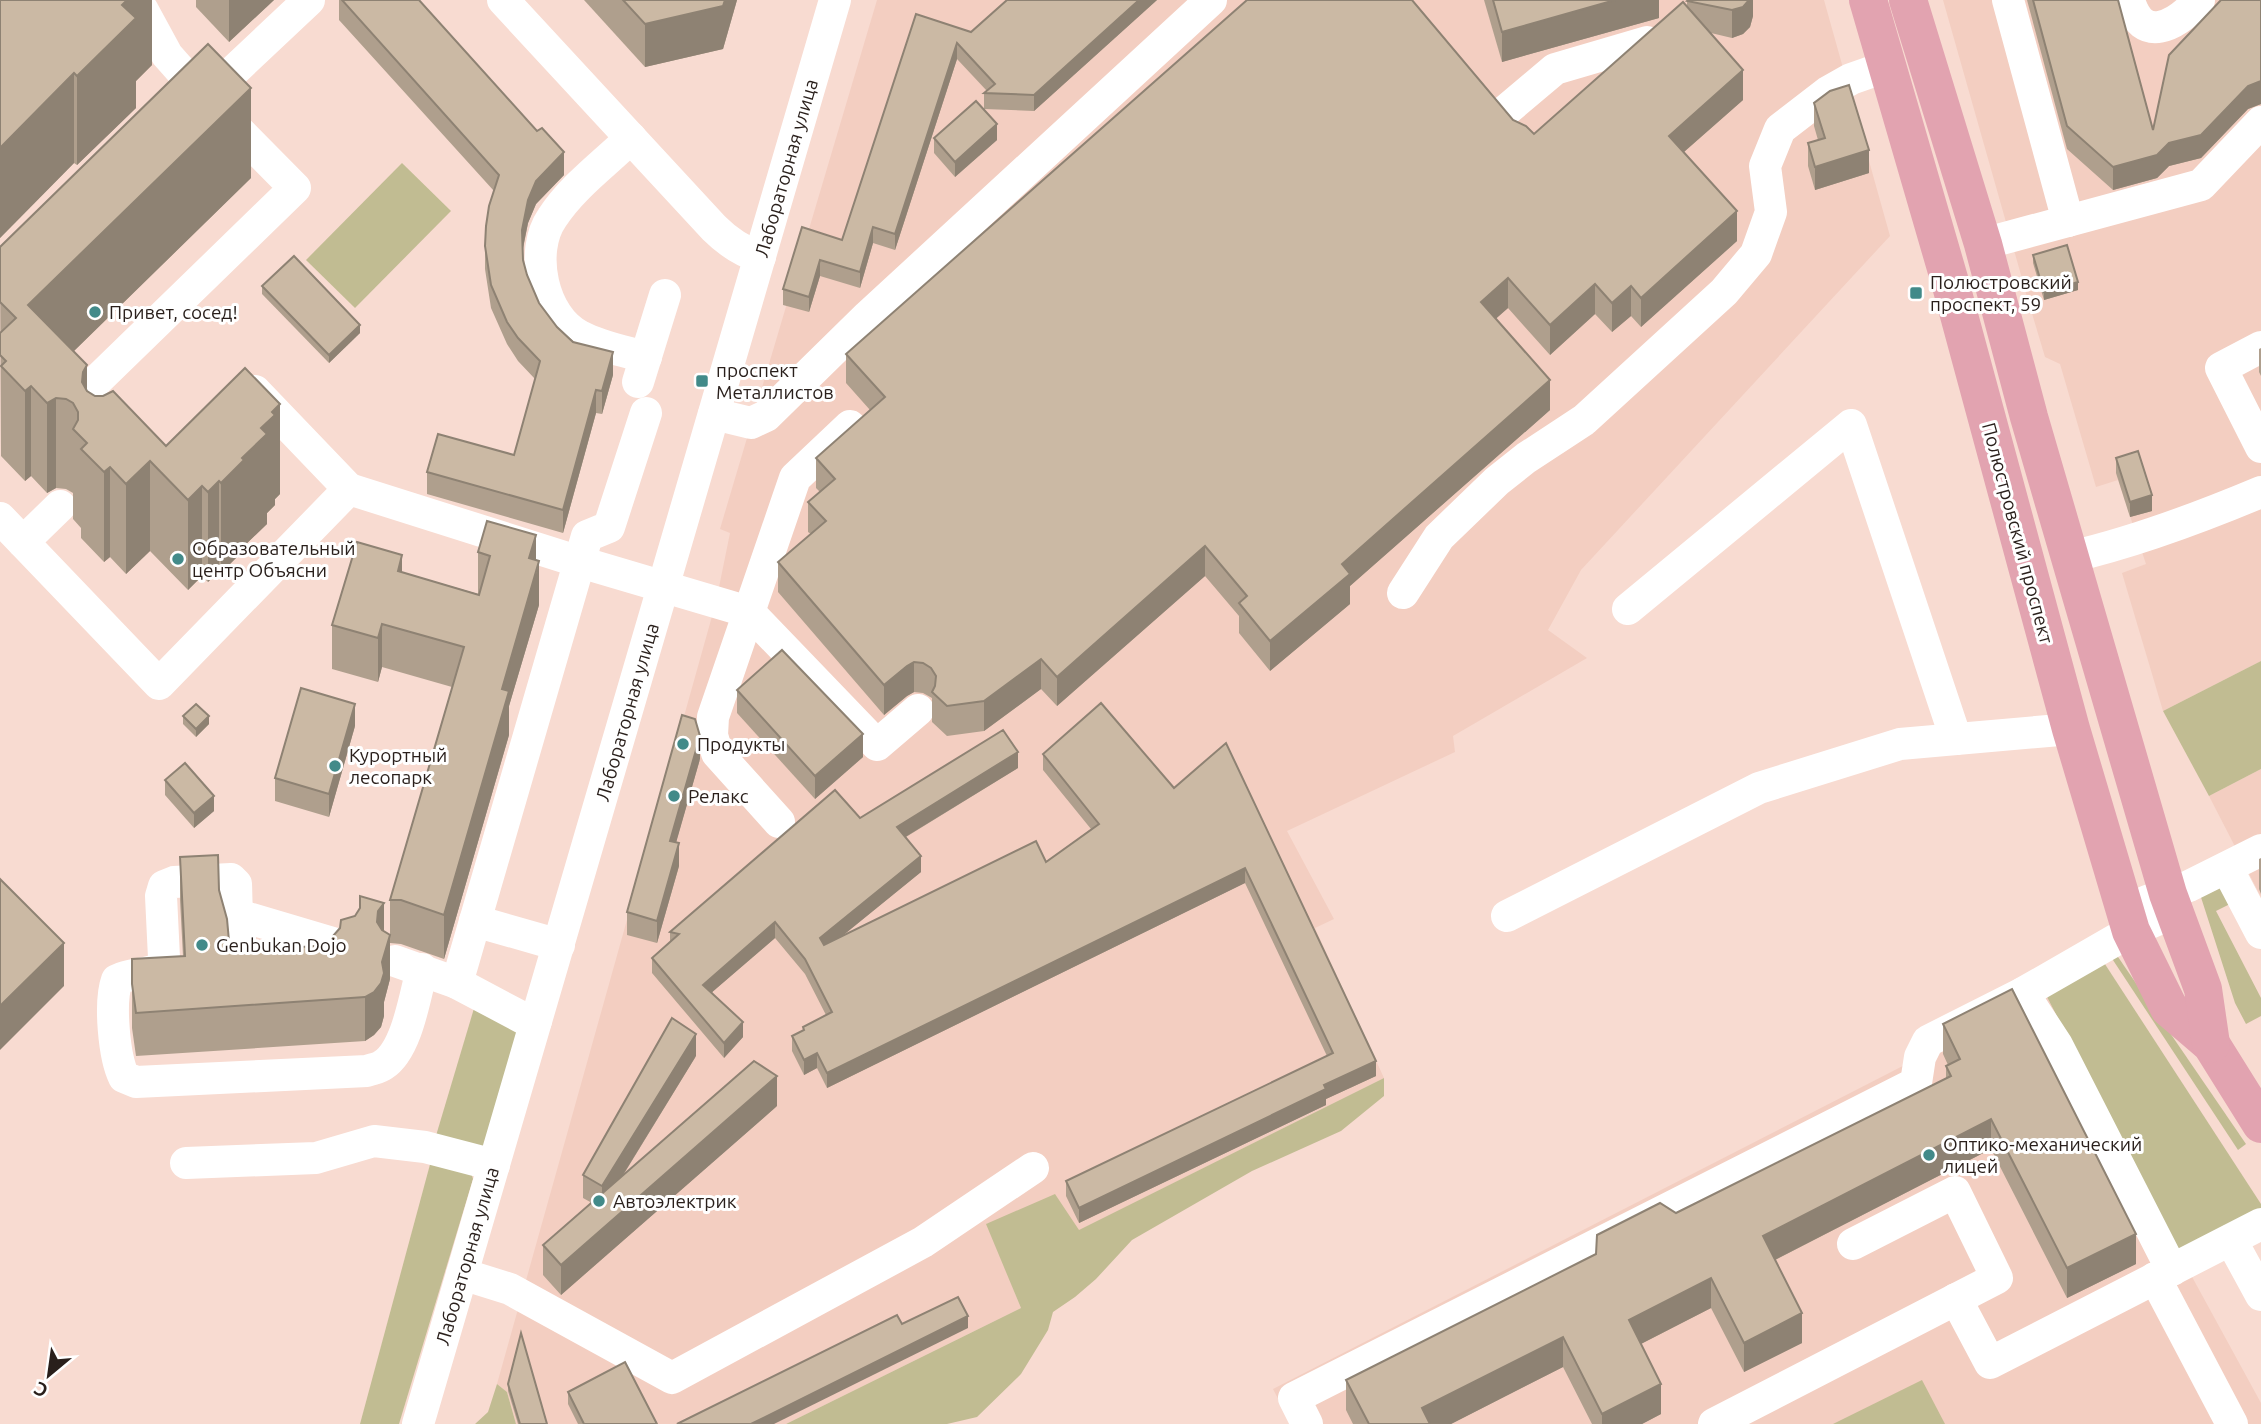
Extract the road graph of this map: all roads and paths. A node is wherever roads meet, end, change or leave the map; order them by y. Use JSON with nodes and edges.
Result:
{"nodes":[{"id":1,"x":133,"y":0,"type":"edge"},
{"id":2,"x":309,"y":0,"type":"edge"},
{"id":3,"x":503,"y":0,"type":"edge"},
{"id":4,"x":835,"y":0,"type":"edge"},
{"id":5,"x":1211,"y":0,"type":"edge"},
{"id":6,"x":1868,"y":0,"type":"edge"},
{"id":7,"x":1908,"y":0,"type":"edge"},
{"id":8,"x":2008,"y":0,"type":"edge"},
{"id":9,"x":2129,"y":0,"type":"edge"},
{"id":10,"x":2199,"y":0,"type":"edge"},
{"id":11,"x":1647,"y":42,"type":"edge"},
{"id":12,"x":1888,"y":66,"type":"junction"},
{"id":13,"x":189,"y":93,"type":"junction"},
{"id":14,"x":1504,"y":111,"type":"edge"},
{"id":15,"x":2261,"y":122,"type":"edge"},
{"id":16,"x":631,"y":138,"type":"junction"},
{"id":17,"x":2068,"y":221,"type":"junction"},
{"id":18,"x":1983,"y":244,"type":"junction"},
{"id":19,"x":760,"y":257,"type":"junction"},
{"id":20,"x":665,"y":295,"type":"dead end"},
{"id":21,"x":2261,"y":347,"type":"edge"},
{"id":22,"x":646,"y":413,"type":"dead end"},
{"id":23,"x":714,"y":414,"type":"junction"},
{"id":24,"x":2029,"y":417,"type":"junction"},
{"id":25,"x":226,"y":420,"type":"edge"},
{"id":26,"x":850,"y":426,"type":"edge"},
{"id":27,"x":1990,"y":429,"type":"junction"},
{"id":28,"x":2261,"y":447,"type":"edge"},
{"id":29,"x":120,"y":449,"type":"edge"},
{"id":30,"x":349,"y":489,"type":"junction"},
{"id":31,"x":2261,"y":492,"type":"edge"},
{"id":32,"x":60,"y":506,"type":"dead end"},
{"id":33,"x":0,"y":518,"type":"edge"},
{"id":34,"x":23,"y":542,"type":"junction"},
{"id":35,"x":2070,"y":557,"type":"junction"},
{"id":36,"x":580,"y":562,"type":"junction"},
{"id":37,"x":663,"y":587,"type":"junction"},
{"id":38,"x":1403,"y":593,"type":"dead end"},
{"id":39,"x":1628,"y":609,"type":"dead end"},
{"id":40,"x":749,"y":612,"type":"junction"},
{"id":41,"x":918,"y":710,"type":"dead end"},
{"id":42,"x":2071,"y":729,"type":"junction"},
{"id":43,"x":1956,"y":739,"type":"junction"},
{"id":44,"x":779,"y":822,"type":"dead end"},
{"id":45,"x":2261,"y":850,"type":"edge"},
{"id":46,"x":2227,"y":868,"type":"junction"},
{"id":47,"x":2172,"y":903,"type":"junction"},
{"id":48,"x":237,"y":915,"type":"junction"},
{"id":49,"x":1507,"y":916,"type":"dead end"},
{"id":50,"x":2127,"y":920,"type":"junction"},
{"id":51,"x":475,"y":921,"type":"junction"},
{"id":52,"x":2261,"y":933,"type":"edge"},
{"id":53,"x":559,"y":945,"type":"junction"},
{"id":54,"x":457,"y":983,"type":"junction"},
{"id":55,"x":2022,"y":993,"type":"junction"},
{"id":56,"x":536,"y":1021,"type":"junction"},
{"id":57,"x":2211,"y":1044,"type":"junction"},
{"id":58,"x":2261,"y":1124,"type":"edge"},
{"id":59,"x":186,"y":1163,"type":"dead end"},
{"id":60,"x":494,"y":1165,"type":"junction"},
{"id":61,"x":1033,"y":1168,"type":"dead end"},
{"id":62,"x":2261,"y":1224,"type":"edge"},
{"id":63,"x":2231,"y":1240,"type":"junction"},
{"id":64,"x":1853,"y":1244,"type":"dead end"},
{"id":65,"x":462,"y":1274,"type":"junction"},
{"id":66,"x":2164,"y":1274,"type":"junction"},
{"id":67,"x":2261,"y":1295,"type":"edge"},
{"id":68,"x":1956,"y":1299,"type":"junction"},
{"id":69,"x":418,"y":1424,"type":"edge"},
{"id":70,"x":1307,"y":1424,"type":"edge"},
{"id":71,"x":1714,"y":1424,"type":"edge"},
{"id":72,"x":2232,"y":1424,"type":"edge"}],
"edges":[{"from":1,"to":13,"type":"street"},
{"from":2,"to":13,"type":"street"},
{"from":3,"to":16,"type":"street"},
{"from":4,"to":19,"type":"street","name":"Лабораторная улица"},
{"from":5,"to":23,"type":"street"},
{"from":6,"to":12,"type":"main road","name":"Полюстровский проспект"},
{"from":7,"to":18,"type":"main road","name":"Полюстровский проспект"},
{"from":8,"to":17,"type":"street"},
{"from":9,"to":10,"type":"street"},
{"from":11,"to":14,"type":"street"},
{"from":12,"to":27,"type":"main road","name":"Полюстровский проспект"},
{"from":12,"to":38,"type":"street"},
{"from":13,"to":29,"type":"street"},
{"from":15,"to":17,"type":"street"},
{"from":16,"to":19,"type":"street"},
{"from":16,"to":20,"type":"street"},
{"from":17,"to":18,"type":"street"},
{"from":18,"to":24,"type":"main road","name":"Полюстровский проспект"},
{"from":19,"to":23,"type":"street","name":"Лабораторная улица"},
{"from":21,"to":28,"type":"street"},
{"from":22,"to":36,"type":"street"},
{"from":23,"to":37,"type":"street","name":"Лабораторная улица"},
{"from":24,"to":27,"type":"main road"},
{"from":24,"to":35,"type":"main road","name":"Полюстровский проспект"},
{"from":25,"to":30,"type":"street"},
{"from":26,"to":40,"type":"street"},
{"from":27,"to":42,"type":"main road","name":"Полюстровский проспект"},
{"from":30,"to":34,"type":"street"},
{"from":30,"to":36,"type":"street"},
{"from":31,"to":35,"type":"street"},
{"from":32,"to":34,"type":"street"},
{"from":33,"to":34,"type":"street"},
{"from":35,"to":47,"type":"main road","name":"Полюстровский проспект"},
{"from":36,"to":37,"type":"street"},
{"from":36,"to":51,"type":"street"},
{"from":37,"to":40,"type":"street"},
{"from":37,"to":53,"type":"street","name":"Лабораторная улица"},
{"from":39,"to":43,"type":"street"},
{"from":40,"to":41,"type":"street"},
{"from":40,"to":44,"type":"street"},
{"from":42,"to":43,"type":"street"},
{"from":42,"to":50,"type":"main road","name":"Полюстровский проспект"},
{"from":43,"to":49,"type":"street"},
{"from":45,"to":46,"type":"street"},
{"from":46,"to":47,"type":"street"},
{"from":46,"to":52,"type":"street"},
{"from":47,"to":50,"type":"street"},
{"from":47,"to":57,"type":"main road","name":"Полюстровский проспект"},
{"from":48,"to":48,"type":"street"},
{"from":48,"to":54,"type":"street"},
{"from":50,"to":55,"type":"street"},
{"from":50,"to":57,"type":"main road","name":"Полюстровский проспект"},
{"from":51,"to":53,"type":"street"},
{"from":51,"to":54,"type":"street"},
{"from":53,"to":56,"type":"street","name":"Лабораторная улица"},
{"from":54,"to":56,"type":"street"},
{"from":55,"to":66,"type":"street"},
{"from":55,"to":70,"type":"street"},
{"from":56,"to":60,"type":"street","name":"Лабораторная улица"},
{"from":57,"to":58,"type":"main road","name":"Полюстровский проспект"},
{"from":59,"to":60,"type":"street"},
{"from":60,"to":65,"type":"street","name":"Лабораторная улица"},
{"from":61,"to":65,"type":"street"},
{"from":62,"to":63,"type":"street"},
{"from":63,"to":66,"type":"street"},
{"from":63,"to":67,"type":"street"},
{"from":64,"to":68,"type":"street"},
{"from":65,"to":69,"type":"street","name":"Лабораторная улица"},
{"from":66,"to":68,"type":"street"},
{"from":66,"to":72,"type":"street"},
{"from":68,"to":71,"type":"street"}]}
